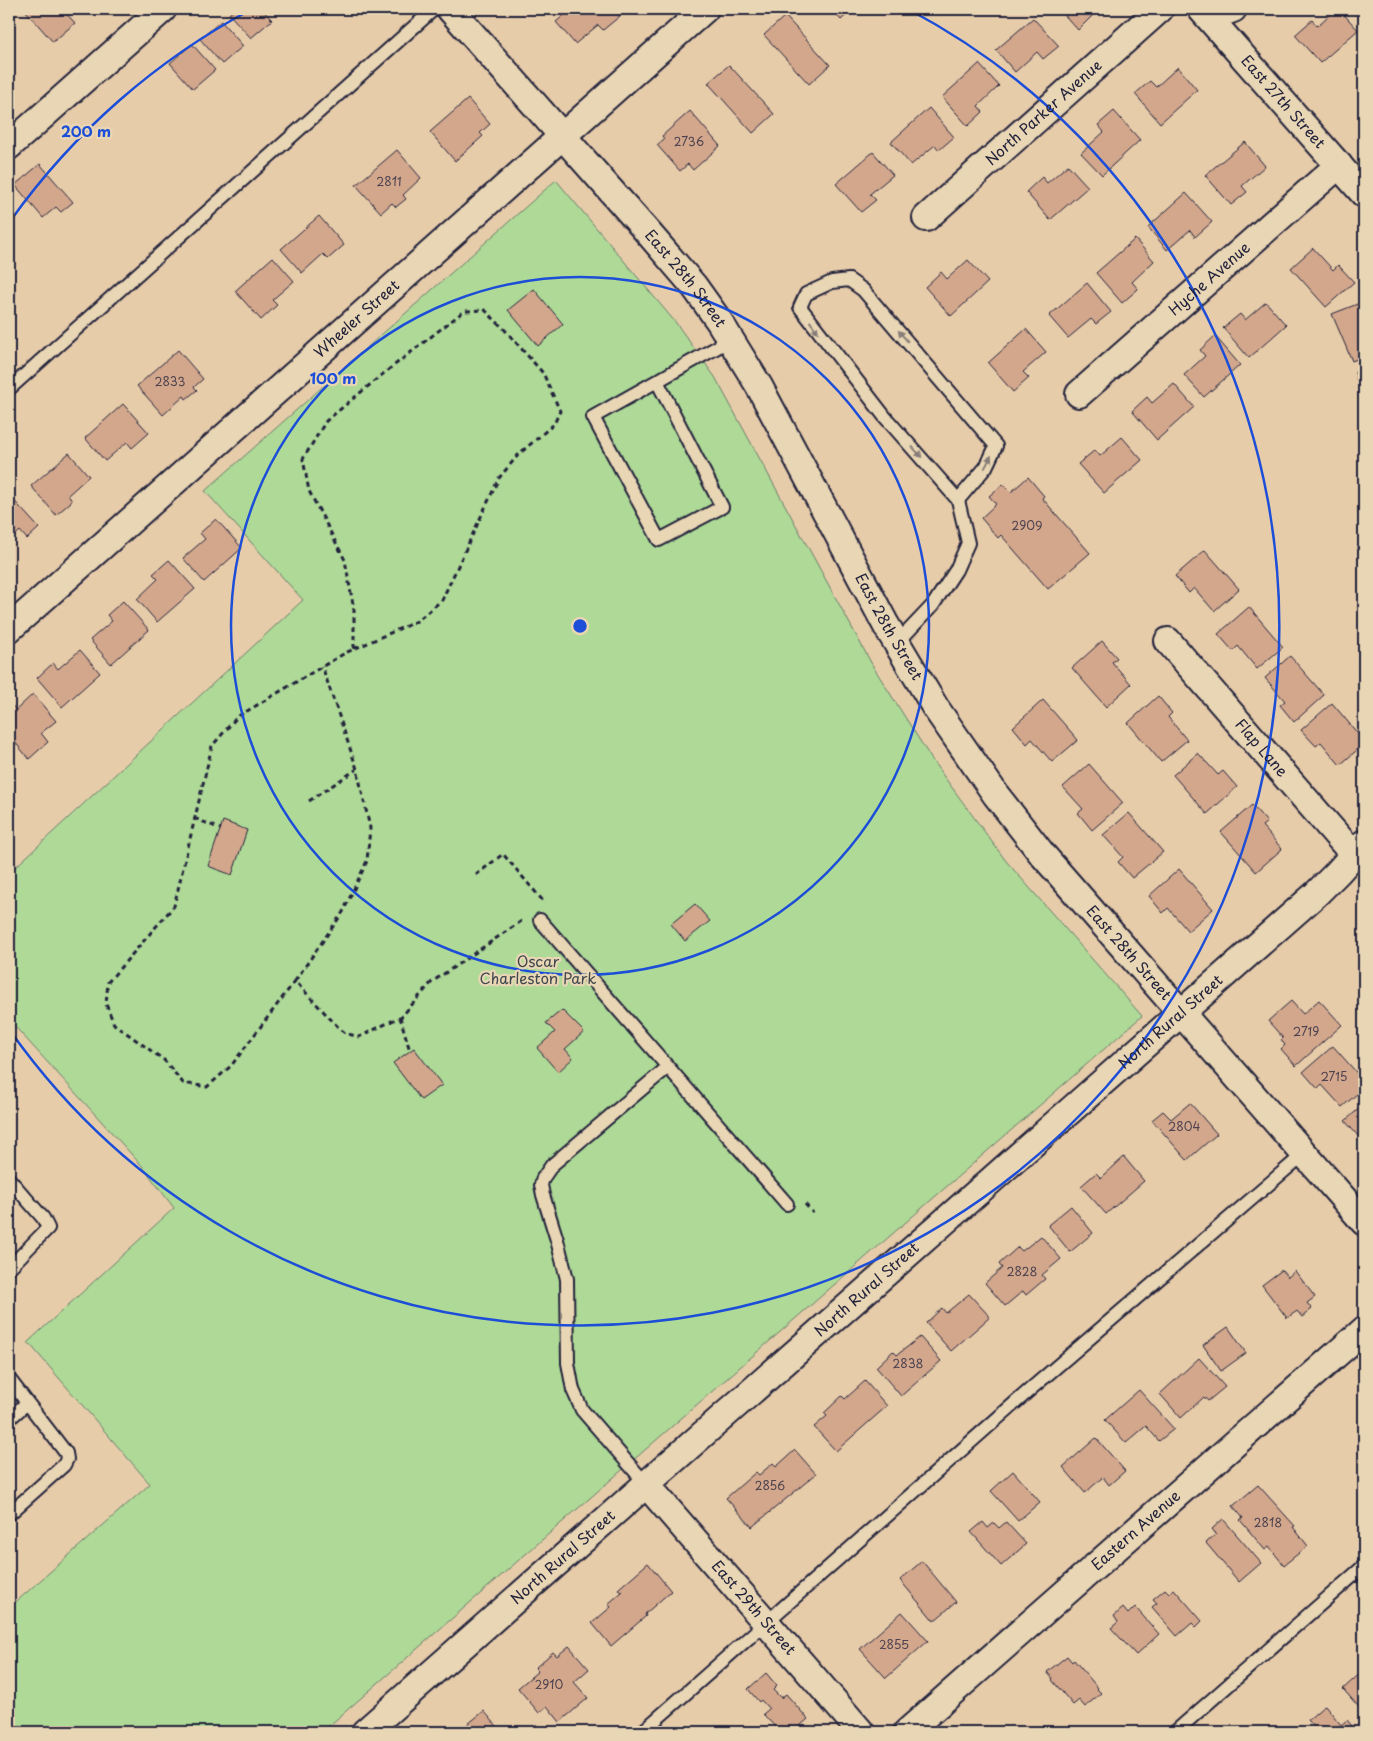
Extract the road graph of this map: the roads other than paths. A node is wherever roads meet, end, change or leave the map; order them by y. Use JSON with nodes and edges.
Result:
{"nodes":[{"id":1,"x":163,"y":9,"type":"edge"},
{"id":2,"x":434,"y":9,"type":"edge"},
{"id":3,"x":450,"y":9,"type":"edge"},
{"id":4,"x":705,"y":9,"type":"edge"},
{"id":5,"x":1160,"y":9,"type":"edge"},
{"id":6,"x":1233,"y":9,"type":"edge"},
{"id":7,"x":1203,"y":10,"type":"edge"},
{"id":8,"x":561,"y":136,"type":"junction"},
{"id":9,"x":9,"y":146,"type":"edge"},
{"id":10,"x":1339,"y":165,"type":"junction"},
{"id":11,"x":1364,"y":194,"type":"edge"},
{"id":12,"x":926,"y":218,"type":"dead end"},
{"id":13,"x":730,"y":340,"type":"junction"},
{"id":14,"x":657,"y":381,"type":"junction"},
{"id":15,"x":9,"y":389,"type":"edge"},
{"id":16,"x":1079,"y":394,"type":"dead end"},
{"id":17,"x":958,"y":500,"type":"junction"},
{"id":18,"x":9,"y":629,"type":"edge"},
{"id":19,"x":1168,"y":641,"type":"dead end"},
{"id":20,"x":897,"y":643,"type":"junction"},
{"id":21,"x":1359,"y":849,"type":"edge"},
{"id":22,"x":540,"y":914,"type":"road end"},
{"id":23,"x":1181,"y":1012,"type":"junction"},
{"id":24,"x":668,"y":1067,"type":"junction"},
{"id":25,"x":1305,"y":1153,"type":"junction"},
{"id":26,"x":9,"y":1179,"type":"edge"},
{"id":27,"x":787,"y":1204,"type":"dead end"},
{"id":28,"x":1364,"y":1222,"type":"edge"},
{"id":29,"x":9,"y":1268,"type":"edge"},
{"id":30,"x":1364,"y":1330,"type":"edge"},
{"id":31,"x":9,"y":1379,"type":"edge"},
{"id":32,"x":27,"y":1403,"type":"junction"},
{"id":33,"x":9,"y":1419,"type":"edge"},
{"id":34,"x":646,"y":1484,"type":"junction"},
{"id":35,"x":9,"y":1514,"type":"edge"},
{"id":36,"x":1364,"y":1566,"type":"edge"},
{"id":37,"x":767,"y":1624,"type":"junction"},
{"id":38,"x":365,"y":1732,"type":"edge"},
{"id":39,"x":642,"y":1732,"type":"edge"},
{"id":40,"x":861,"y":1732,"type":"edge"},
{"id":41,"x":907,"y":1732,"type":"edge"},
{"id":42,"x":1175,"y":1732,"type":"edge"}],
"edges":[{"from":1,"to":9,"type":"street"},
{"from":2,"to":15,"type":"lane"},
{"from":3,"to":8,"type":"street","name":"East 28th Street"},
{"from":4,"to":8,"type":"street","name":"Wheeler Street"},
{"from":5,"to":12,"type":"street","name":"North Parker Avenue"},
{"from":6,"to":7,"type":"street"},
{"from":7,"to":10,"type":"street","name":"East 27th Street"},
{"from":8,"to":13,"type":"street","name":"East 28th Street"},
{"from":8,"to":18,"type":"street","name":"Wheeler Street"},
{"from":10,"to":11,"type":"street","name":"East 27th Street"},
{"from":10,"to":16,"type":"street","name":"Hyche Avenue"},
{"from":13,"to":14,"type":"lane"},
{"from":13,"to":20,"type":"street","name":"East 28th Street"},
{"from":14,"to":14,"type":"lane"},
{"from":17,"to":17,"type":"lane","one_way":true},
{"from":17,"to":20,"type":"lane"},
{"from":19,"to":21,"type":"street","name":"Flap Lane"},
{"from":20,"to":23,"type":"street","name":"East 28th Street"},
{"from":21,"to":23,"type":"street","name":"North Rural Street"},
{"from":22,"to":24,"type":"lane"},
{"from":23,"to":25,"type":"street","name":"East 28th Street"},
{"from":23,"to":34,"type":"street","name":"North Rural Street"},
{"from":24,"to":27,"type":"lane"},
{"from":24,"to":34,"type":"lane"},
{"from":25,"to":28,"type":"street","name":"East 28th Street"},
{"from":25,"to":37,"type":"lane"},
{"from":26,"to":29,"type":"lane"},
{"from":30,"to":41,"type":"street","name":"Eastern Avenue"},
{"from":31,"to":32,"type":"lane"},
{"from":32,"to":33,"type":"lane"},
{"from":32,"to":35,"type":"lane"},
{"from":34,"to":37,"type":"street","name":"East 29th Street"},
{"from":34,"to":38,"type":"street","name":"North Rural Street"},
{"from":36,"to":42,"type":"lane"},
{"from":37,"to":39,"type":"lane"},
{"from":37,"to":40,"type":"street","name":"East 29th Street"}]}
